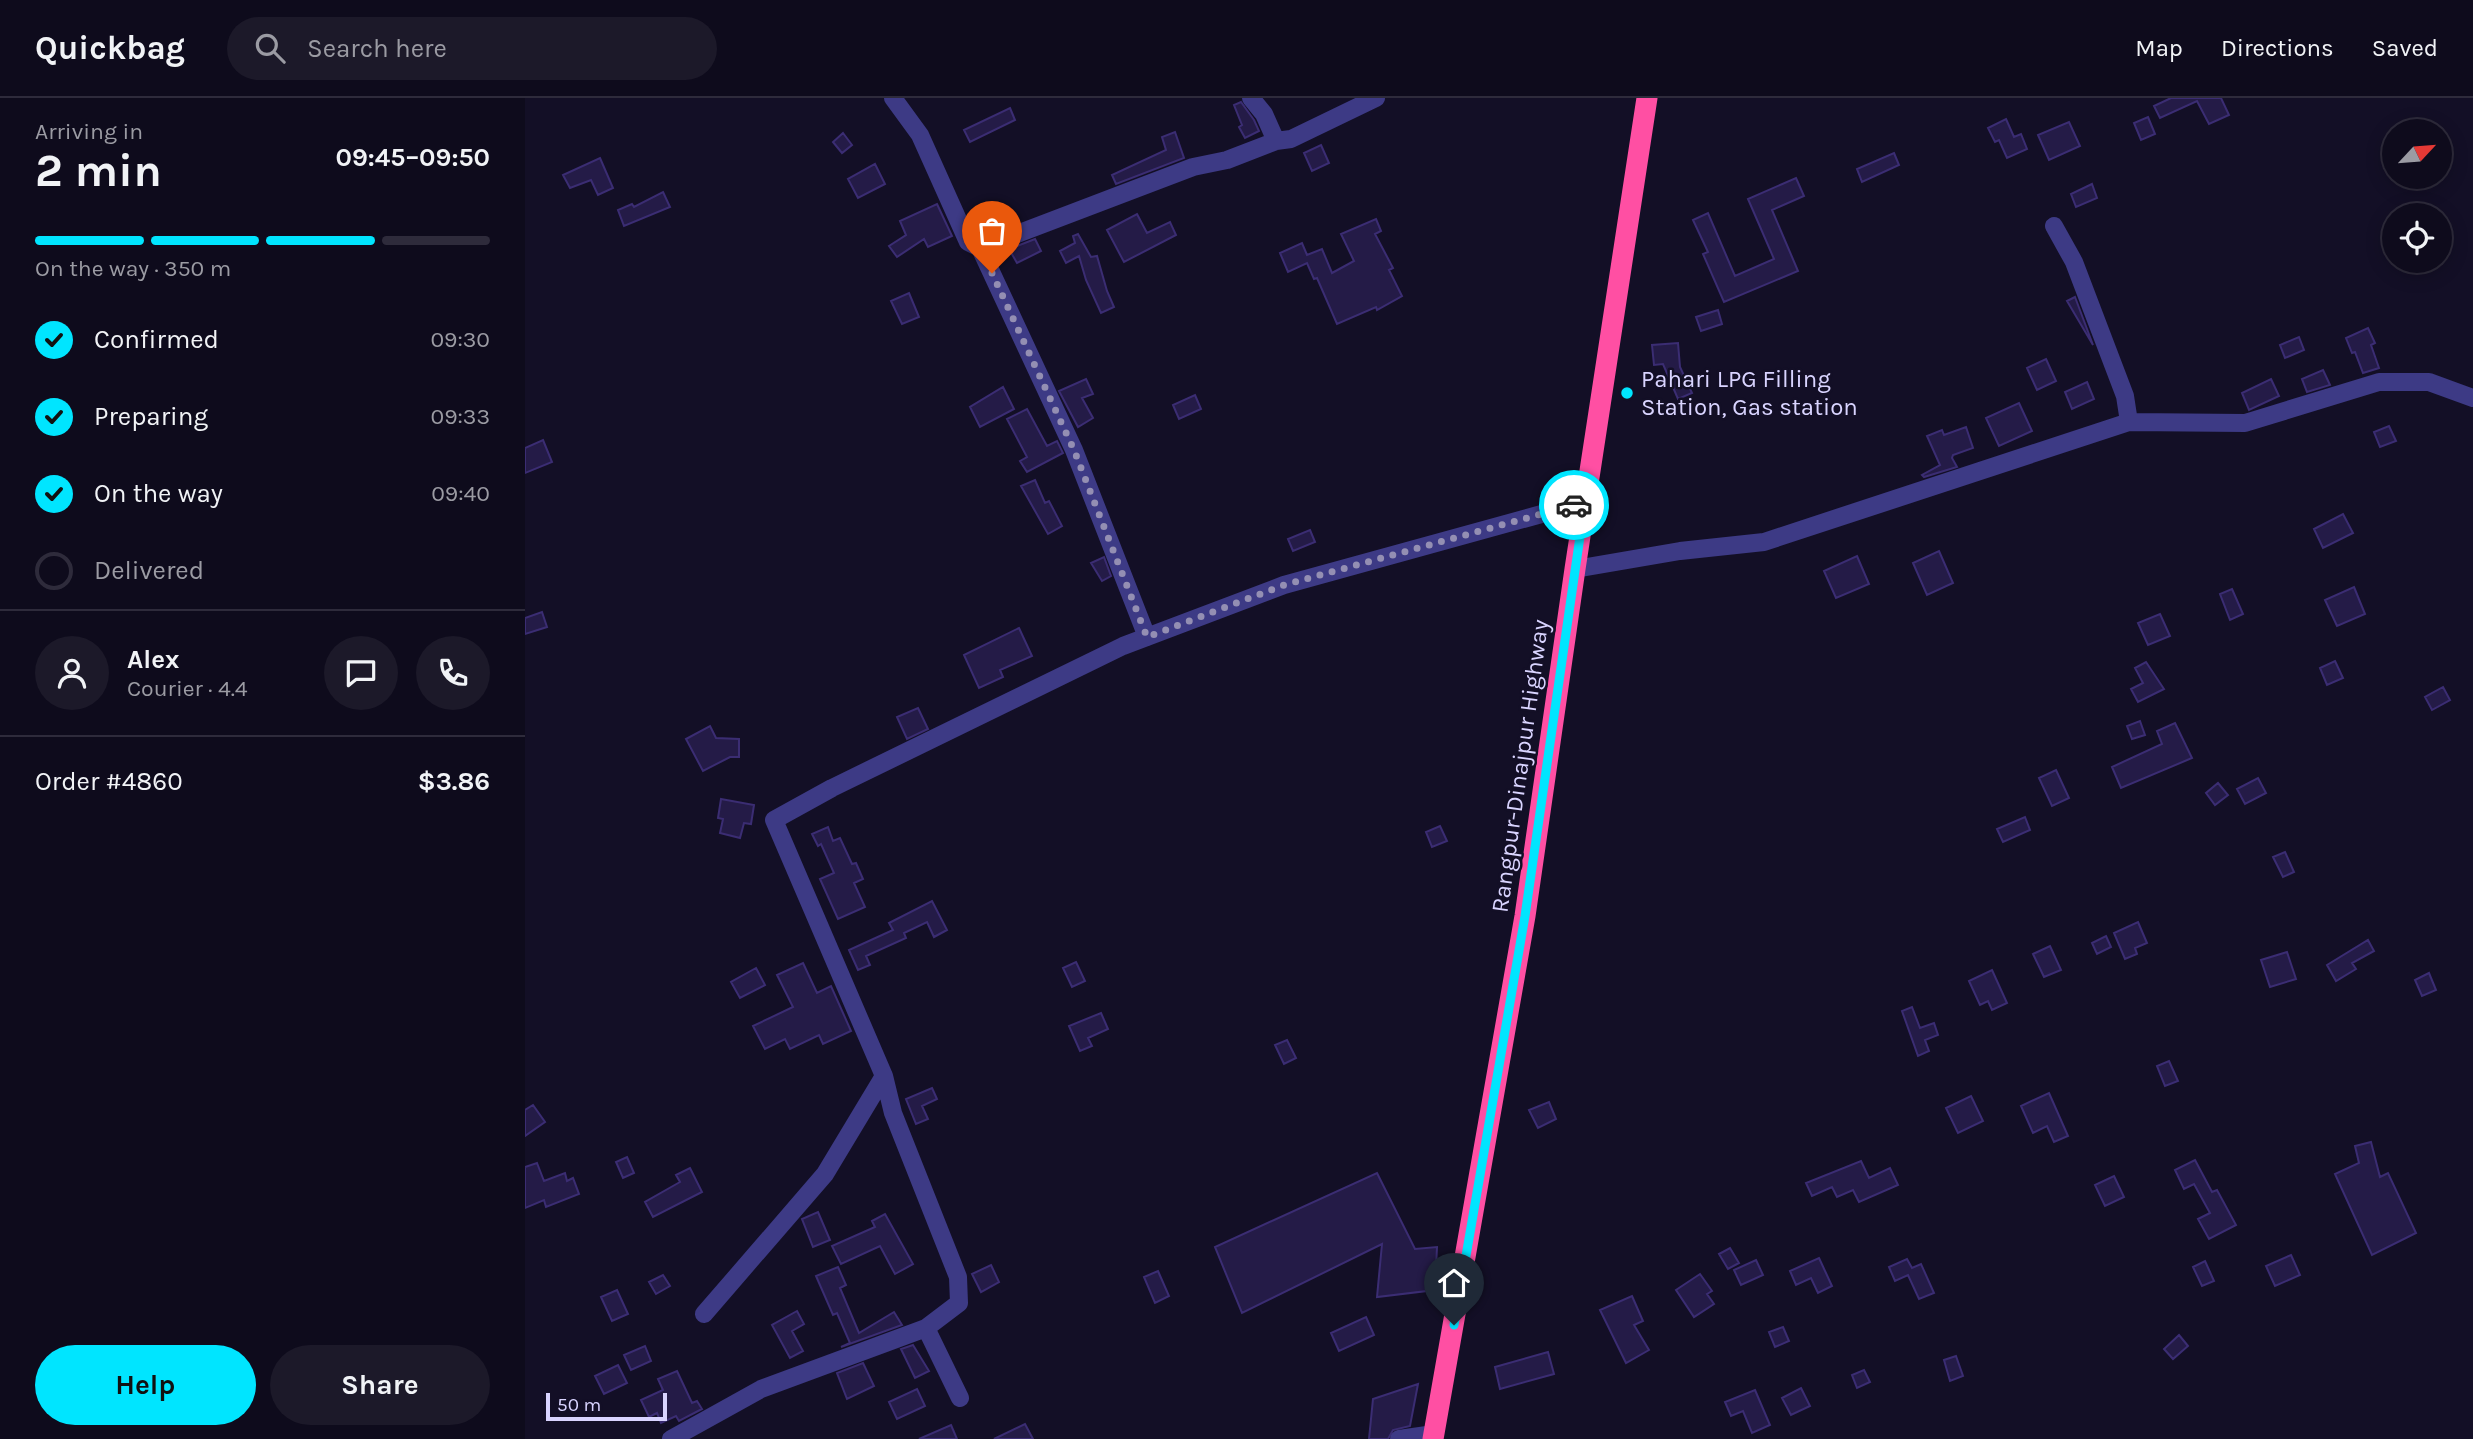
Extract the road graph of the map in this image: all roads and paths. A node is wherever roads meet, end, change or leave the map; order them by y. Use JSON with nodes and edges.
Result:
{"nodes":[{"id":1,"x":893,"y":98,"type":"edge"},
{"id":2,"x":1251,"y":98,"type":"edge"},
{"id":3,"x":1376,"y":98,"type":"edge"},
{"id":4,"x":1647,"y":98,"type":"edge"},
{"id":5,"x":1276,"y":141,"type":"junction"},
{"id":6,"x":2054,"y":226,"type":"dead end"},
{"id":7,"x":980,"y":248,"type":"junction"},
{"id":8,"x":2473,"y":398,"type":"edge"},
{"id":9,"x":2129,"y":422,"type":"junction"},
{"id":10,"x":1585,"y":502,"type":"junction"},
{"id":11,"x":1575,"y":569,"type":"junction"},
{"id":12,"x":1147,"y":637,"type":"junction"},
{"id":13,"x":884,"y":1076,"type":"junction"},
{"id":14,"x":705,"y":1314,"type":"dead end"},
{"id":15,"x":926,"y":1328,"type":"junction"},
{"id":16,"x":960,"y":1398,"type":"dead end"},
{"id":17,"x":1434,"y":1436,"type":"edge"},
{"id":18,"x":671,"y":1439,"type":"edge"},
{"id":19,"x":1399,"y":1439,"type":"edge"}],
"edges":[{"from":1,"to":7,"type":"street"},
{"from":2,"to":5,"type":"street"},
{"from":3,"to":5,"type":"street"},
{"from":4,"to":10,"type":"highway","name":"Rangpur-Dinajpur Highway"},
{"from":5,"to":7,"type":"street"},
{"from":6,"to":9,"type":"street"},
{"from":7,"to":12,"type":"street"},
{"from":8,"to":9,"type":"street"},
{"from":9,"to":11,"type":"street"},
{"from":10,"to":11,"type":"highway","name":"Rangpur-Dinajpur Highway"},
{"from":10,"to":12,"type":"street"},
{"from":11,"to":17,"type":"highway","name":"Rangpur-Dinajpur Highway"},
{"from":12,"to":13,"type":"street"},
{"from":13,"to":14,"type":"street"},
{"from":13,"to":15,"type":"street"},
{"from":15,"to":16,"type":"street"},
{"from":15,"to":18,"type":"street"},
{"from":17,"to":19,"type":"street"}]}
